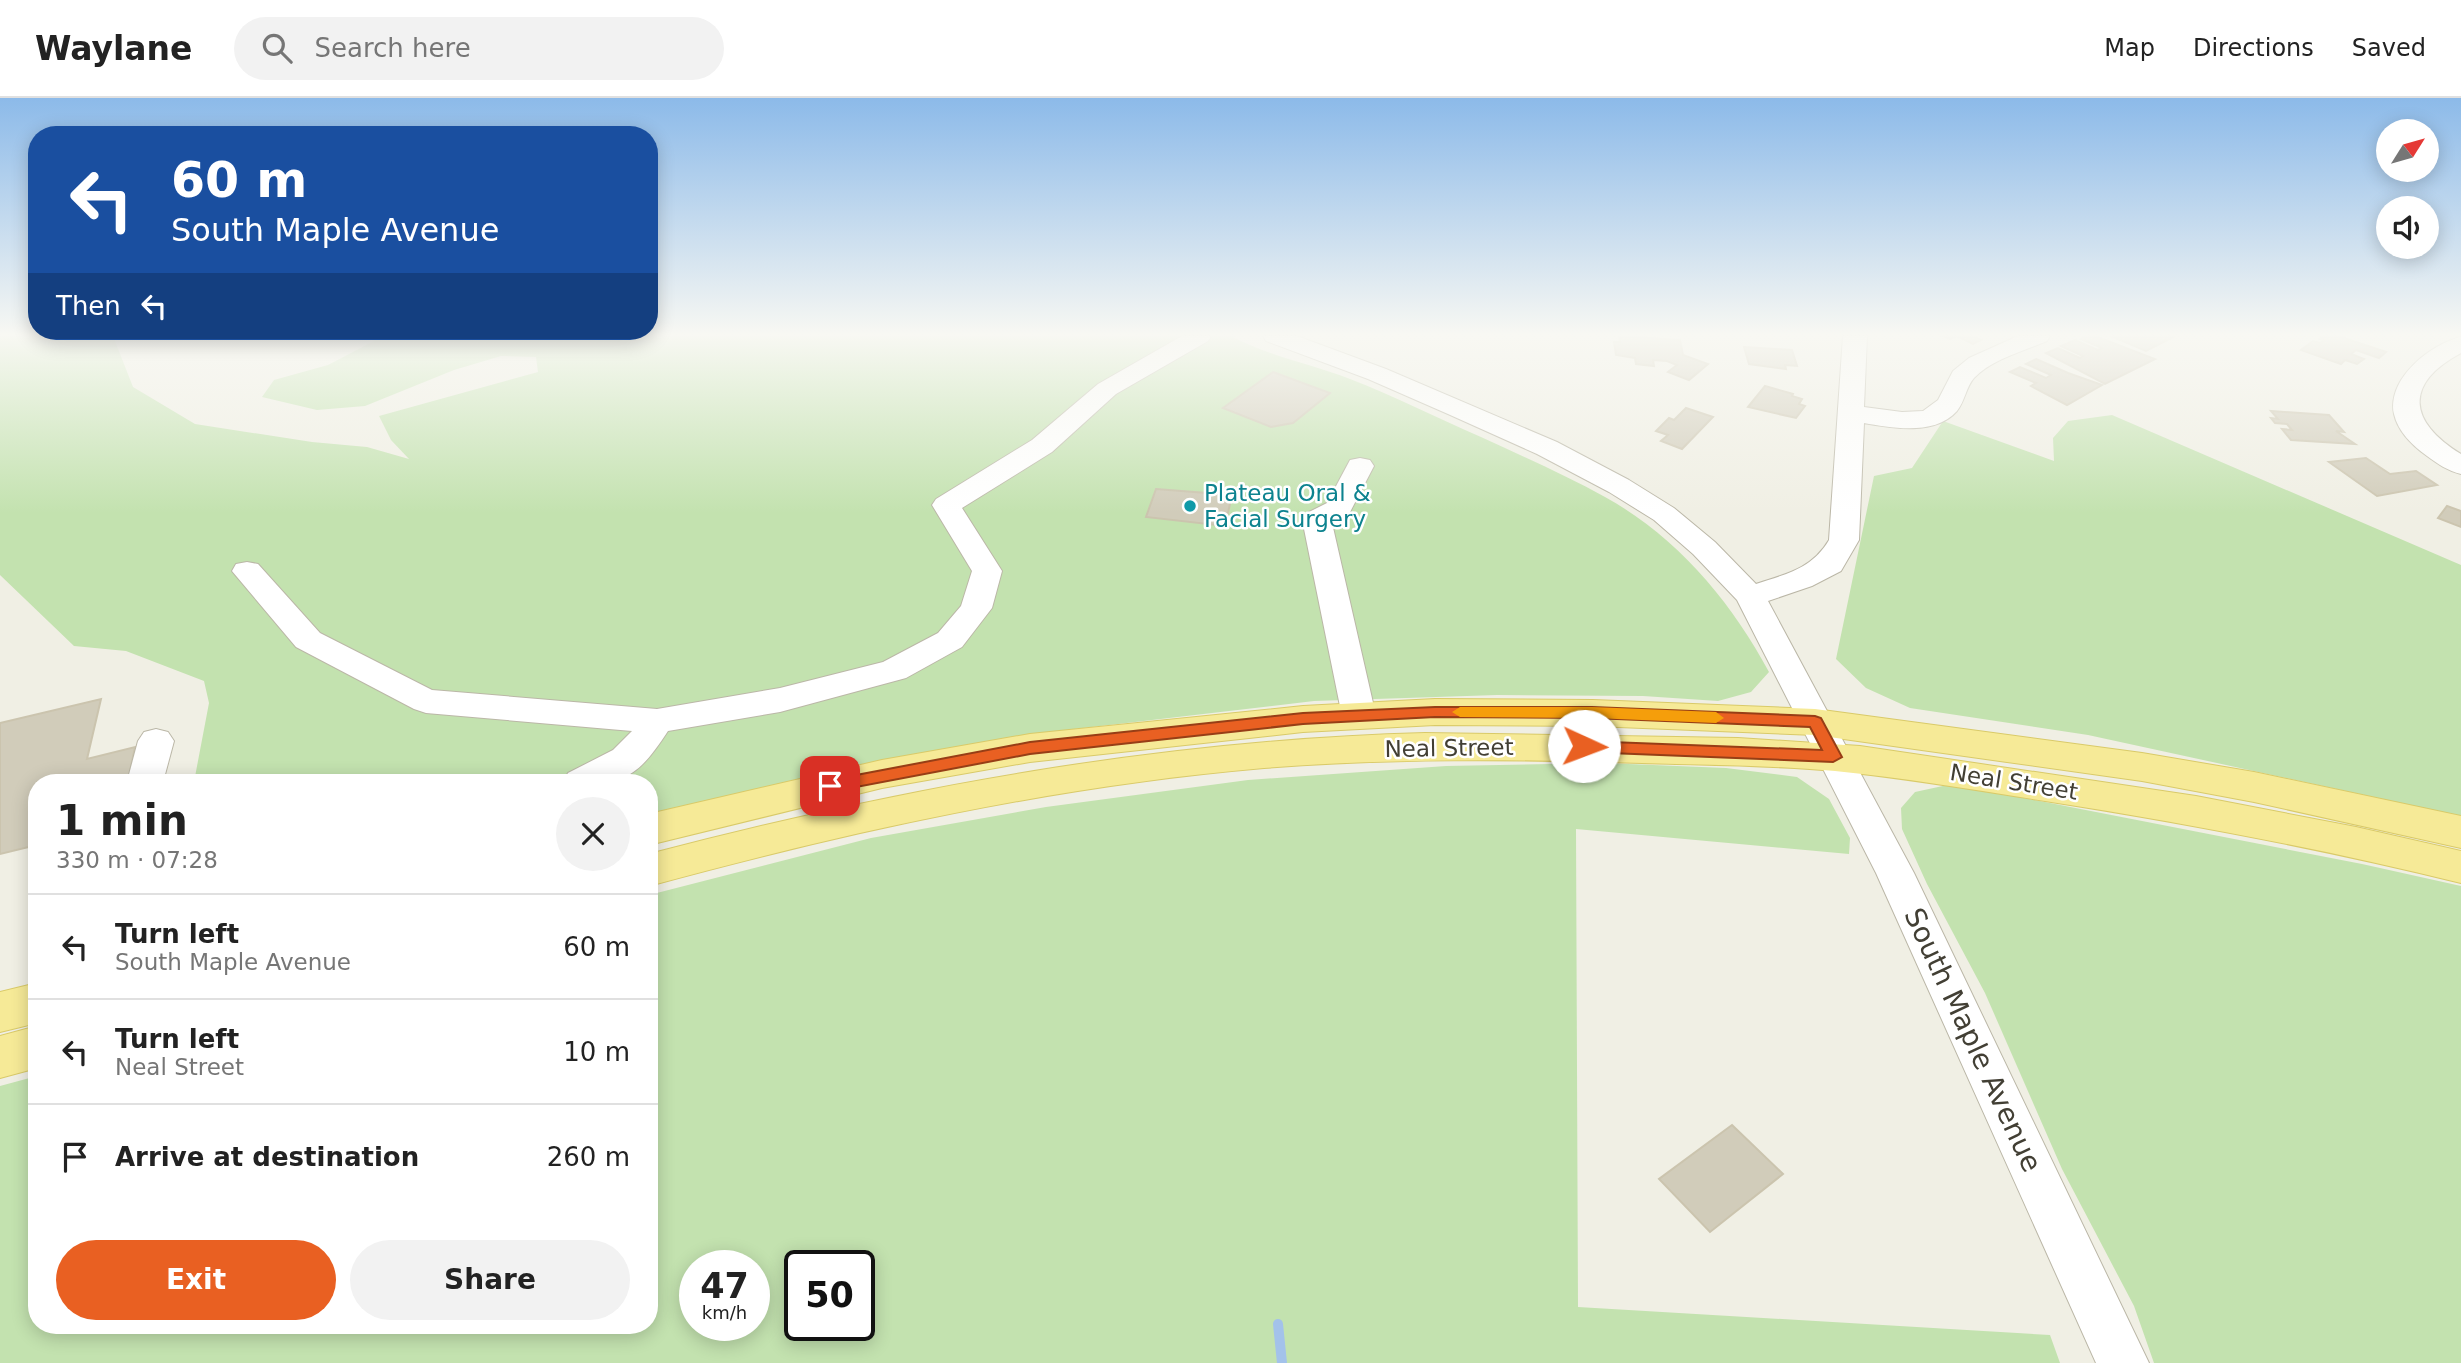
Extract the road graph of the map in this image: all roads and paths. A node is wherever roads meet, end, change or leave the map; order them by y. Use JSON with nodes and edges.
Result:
{"nodes":[{"id":1,"x":1100,"y":395,"type":"edge"},
{"id":2,"x":1426,"y":395,"type":"edge"},
{"id":3,"x":1851,"y":395,"type":"edge"},
{"id":4,"x":1953,"y":395,"type":"edge"},
{"id":5,"x":2409,"y":395,"type":"edge"},
{"id":6,"x":1850,"y":412,"type":"junction"},
{"id":7,"x":1360,"y":466,"type":"dead end"},
{"id":8,"x":2461,"y":466,"type":"edge"},
{"id":9,"x":247,"y":571,"type":"dead end"},
{"id":10,"x":1749,"y":596,"type":"junction"},
{"id":11,"x":1359,"y":716,"type":"junction"},
{"id":12,"x":657,"y":720,"type":"junction"},
{"id":13,"x":1824,"y":739,"type":"junction"},
{"id":14,"x":156,"y":741,"type":"dead end"},
{"id":15,"x":147,"y":774,"type":"edge"},
{"id":16,"x":603,"y":774,"type":"edge"},
{"id":17,"x":658,"y":828,"type":"edge"},
{"id":18,"x":2461,"y":832,"type":"edge"},
{"id":19,"x":2461,"y":867,"type":"edge"},
{"id":20,"x":658,"y":868,"type":"edge"},
{"id":21,"x":28,"y":1005,"type":"edge"},
{"id":22,"x":0,"y":1012,"type":"edge"},
{"id":23,"x":28,"y":1048,"type":"edge"},
{"id":24,"x":0,"y":1056,"type":"edge"},
{"id":25,"x":2123,"y":1363,"type":"edge"}],
"edges":[{"from":1,"to":12,"type":"street"},
{"from":2,"to":10,"type":"street","name":"South Maple Avenue"},
{"from":3,"to":6,"type":"street"},
{"from":4,"to":6,"type":"street"},
{"from":5,"to":8,"type":"street"},
{"from":6,"to":10,"type":"street"},
{"from":7,"to":11,"type":"street"},
{"from":9,"to":12,"type":"street"},
{"from":10,"to":13,"type":"street","name":"South Maple Avenue"},
{"from":11,"to":13,"type":"main road","name":"Neal Street"},
{"from":11,"to":17,"type":"main road","name":"Neal Street"},
{"from":12,"to":16,"type":"street"},
{"from":13,"to":18,"type":"main road","name":"Neal Street"},
{"from":13,"to":19,"type":"main road","name":"Neal Street"},
{"from":13,"to":20,"type":"main road","name":"Neal Street"},
{"from":13,"to":25,"type":"street","name":"South Maple Avenue"},
{"from":14,"to":15,"type":"street"},
{"from":21,"to":22,"type":"main road"},
{"from":23,"to":24,"type":"main road"}]}
